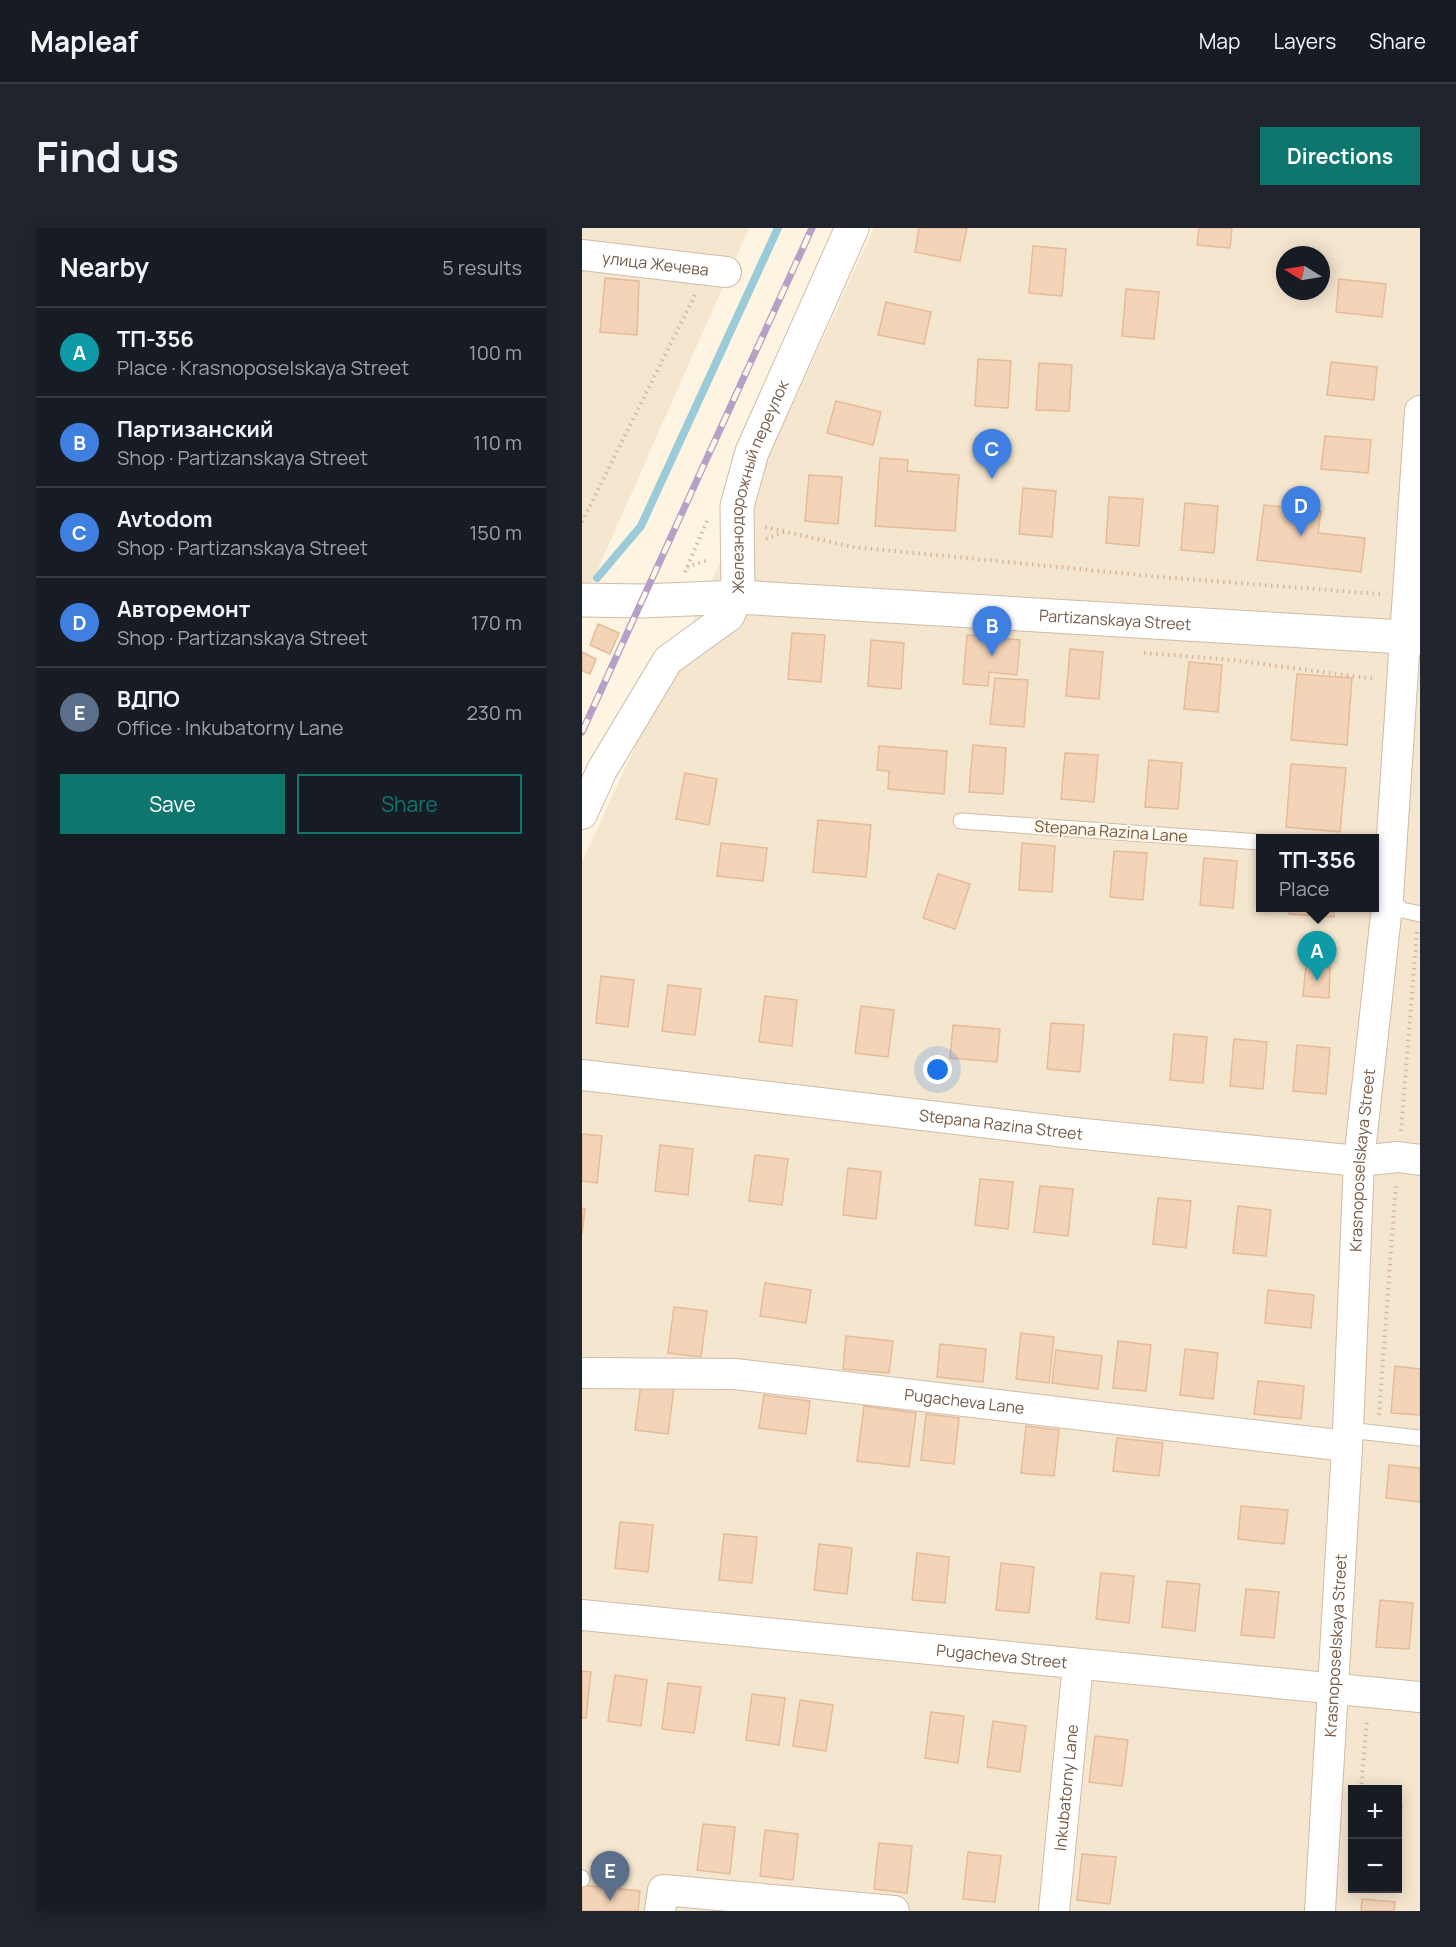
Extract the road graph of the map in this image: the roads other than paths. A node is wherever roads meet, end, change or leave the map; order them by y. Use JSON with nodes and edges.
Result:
{"nodes":[{"id":1,"x":852,"y":228,"type":"edge"},
{"id":2,"x":582,"y":255,"type":"edge"},
{"id":3,"x":717,"y":271,"type":"road end"},
{"id":4,"x":1420,"y":411,"type":"edge"},
{"id":5,"x":738,"y":597,"type":"junction"},
{"id":6,"x":582,"y":600,"type":"edge"},
{"id":7,"x":1412,"y":637,"type":"edge"},
{"id":8,"x":582,"y":814,"type":"edge"},
{"id":9,"x":962,"y":821,"type":"dead end"},
{"id":10,"x":1256,"y":842,"type":"edge"},
{"id":11,"x":1382,"y":850,"type":"edge"},
{"id":12,"x":1388,"y":897,"type":"junction"},
{"id":13,"x":1419,"y":914,"type":"edge"},
{"id":14,"x":582,"y":1076,"type":"edge"},
{"id":15,"x":1409,"y":1159,"type":"edge"},
{"id":16,"x":1359,"y":1161,"type":"junction"},
{"id":17,"x":582,"y":1373,"type":"edge"},
{"id":18,"x":1347,"y":1438,"type":"junction"},
{"id":19,"x":1420,"y":1438,"type":"edge"},
{"id":20,"x":582,"y":1615,"type":"edge"},
{"id":21,"x":1078,"y":1664,"type":"junction"},
{"id":22,"x":1334,"y":1688,"type":"junction"},
{"id":23,"x":1420,"y":1697,"type":"edge"},
{"id":24,"x":660,"y":1911,"type":"edge"},
{"id":25,"x":894,"y":1911,"type":"edge"},
{"id":26,"x":1054,"y":1911,"type":"edge"},
{"id":27,"x":1320,"y":1911,"type":"edge"}],
"edges":[{"from":1,"to":5,"type":"street","name":"Железнодорожный переулок"},
{"from":2,"to":3,"type":"street","name":"улица Жечева"},
{"from":4,"to":7,"type":"street","name":"Krasnoposelskaya Street"},
{"from":5,"to":6,"type":"street","name":"Partizanskaya Street"},
{"from":5,"to":7,"type":"street","name":"Partizanskaya Street"},
{"from":5,"to":8,"type":"street","name":"Железнодорожный переулок"},
{"from":7,"to":11,"type":"street","name":"Krasnoposelskaya Street"},
{"from":9,"to":10,"type":"lane","name":"Stepana Razina Lane"},
{"from":11,"to":12,"type":"street","name":"Krasnoposelskaya Street"},
{"from":12,"to":13,"type":"lane"},
{"from":12,"to":16,"type":"street","name":"Krasnoposelskaya Street"},
{"from":14,"to":16,"type":"street","name":"Stepana Razina Street"},
{"from":15,"to":16,"type":"street","name":"Stepana Razina Street"},
{"from":16,"to":18,"type":"street","name":"Krasnoposelskaya Street"},
{"from":17,"to":18,"type":"street","name":"Pugacheva Lane"},
{"from":18,"to":19,"type":"lane","name":"Pugacheva Lane"},
{"from":18,"to":22,"type":"street","name":"Krasnoposelskaya Street"},
{"from":20,"to":21,"type":"street","name":"Pugacheva Street"},
{"from":21,"to":22,"type":"street","name":"Pugacheva Street"},
{"from":21,"to":26,"type":"street","name":"Inkubatorny Lane"},
{"from":22,"to":23,"type":"street","name":"Pugacheva Street"},
{"from":22,"to":27,"type":"street","name":"Krasnoposelskaya Street"},
{"from":24,"to":25,"type":"street"}]}
